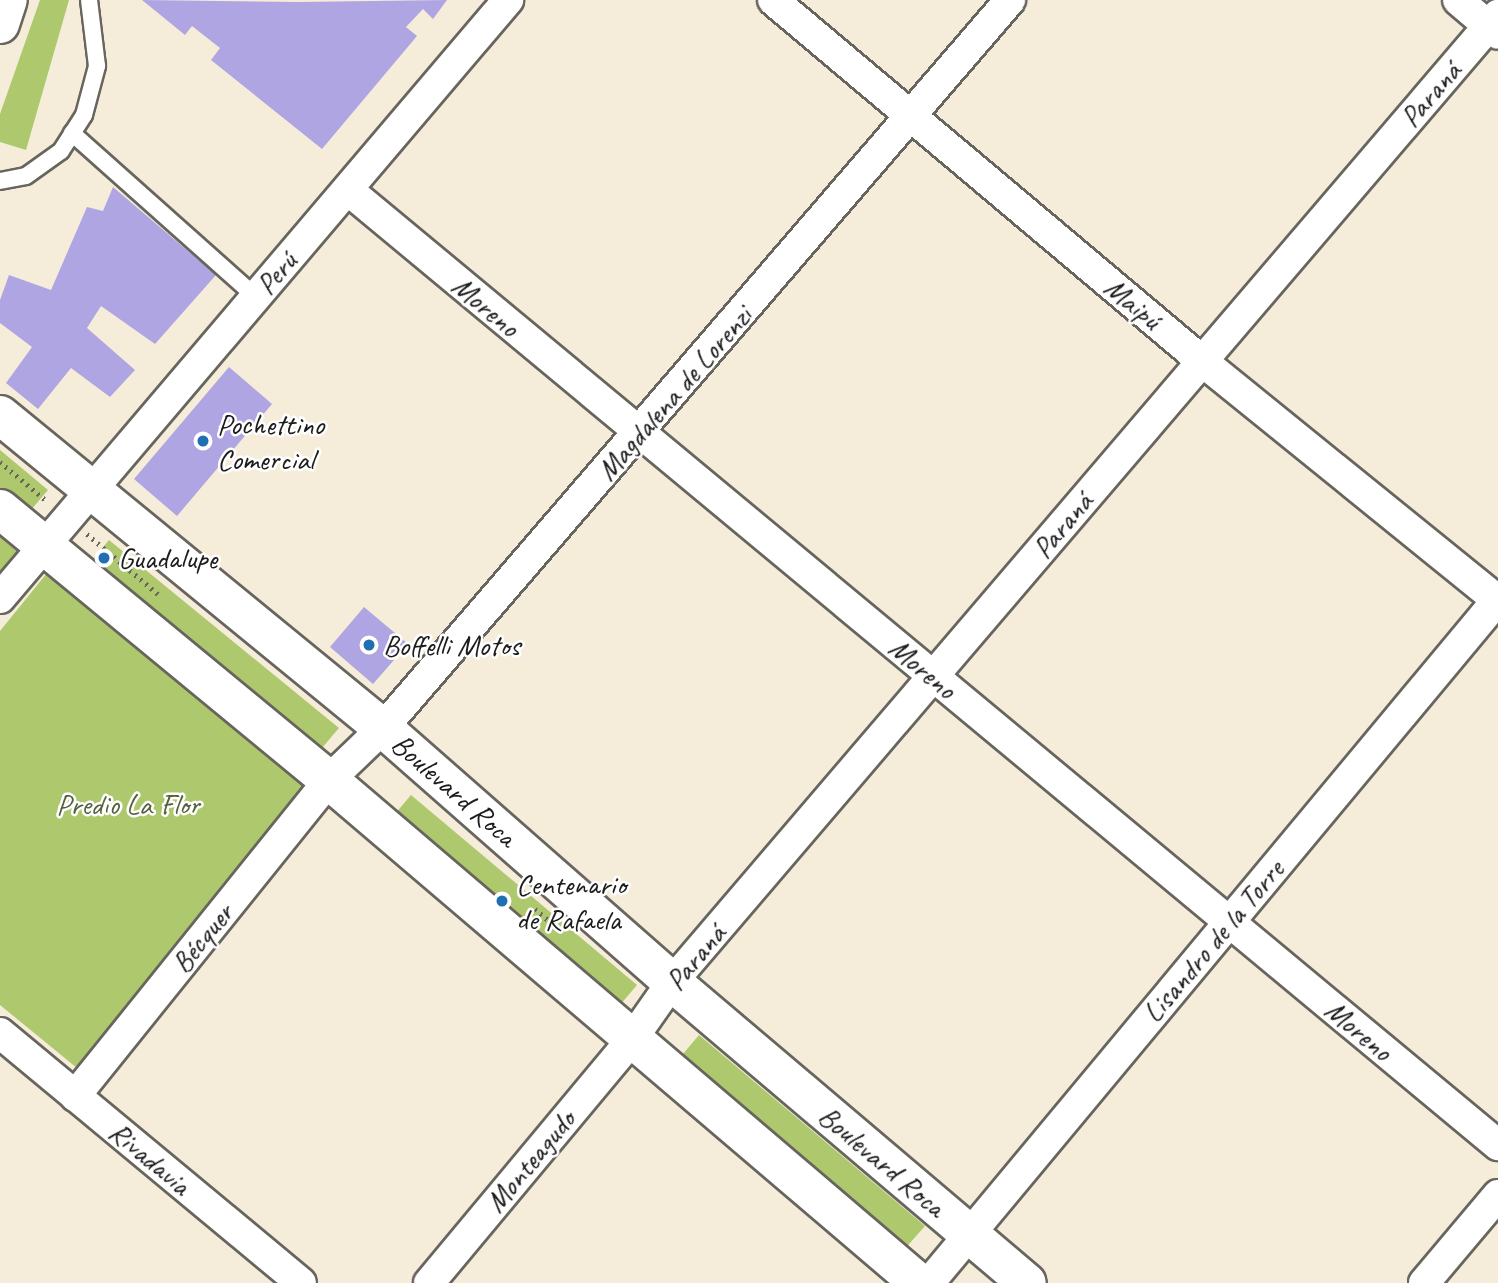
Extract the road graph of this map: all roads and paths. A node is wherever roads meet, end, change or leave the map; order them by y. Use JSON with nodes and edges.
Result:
{"nodes":[{"id":1,"x":8,"y":0,"type":"edge"},
{"id":2,"x":89,"y":0,"type":"edge"},
{"id":3,"x":508,"y":0,"type":"edge"},
{"id":4,"x":773,"y":0,"type":"edge"},
{"id":5,"x":1010,"y":0,"type":"edge"},
{"id":6,"x":1458,"y":0,"type":"edge"},
{"id":7,"x":0,"y":24,"type":"edge"},
{"id":8,"x":1495,"y":25,"type":"edge"},
{"id":9,"x":911,"y":117,"type":"junction"},
{"id":10,"x":72,"y":134,"type":"junction"},
{"id":11,"x":0,"y":181,"type":"edge"},
{"id":12,"x":348,"y":190,"type":"junction"},
{"id":13,"x":256,"y":297,"type":"junction"},
{"id":14,"x":1202,"y":361,"type":"junction"},
{"id":15,"x":0,"y":415,"type":"edge"},
{"id":16,"x":640,"y":433,"type":"junction"},
{"id":17,"x":90,"y":490,"type":"junction"},
{"id":18,"x":0,"y":509,"type":"edge"},
{"id":19,"x":43,"y":545,"type":"junction"},
{"id":20,"x":0,"y":598,"type":"edge"},
{"id":21,"x":1498,"y":600,"type":"edge"},
{"id":22,"x":934,"y":677,"type":"junction"},
{"id":23,"x":383,"y":728,"type":"junction"},
{"id":24,"x":329,"y":780,"type":"junction"},
{"id":25,"x":1229,"y":922,"type":"junction"},
{"id":26,"x":672,"y":982,"type":"junction"},
{"id":27,"x":0,"y":1033,"type":"edge"},
{"id":28,"x":632,"y":1039,"type":"junction"},
{"id":29,"x":75,"y":1096,"type":"junction"},
{"id":30,"x":1498,"y":1145,"type":"edge"},
{"id":31,"x":1498,"y":1195,"type":"edge"},
{"id":32,"x":969,"y":1235,"type":"junction"},
{"id":33,"x":301,"y":1283,"type":"edge"},
{"id":34,"x":429,"y":1283,"type":"edge"},
{"id":35,"x":919,"y":1283,"type":"edge"},
{"id":36,"x":929,"y":1283,"type":"edge"},
{"id":37,"x":1027,"y":1283,"type":"edge"},
{"id":38,"x":1423,"y":1283,"type":"edge"}],
"edges":[{"from":1,"to":7,"type":"main road"},
{"from":2,"to":10,"type":"lane"},
{"from":3,"to":12,"type":"street","name":"Perú"},
{"from":4,"to":9,"type":"street","name":"Maipú"},
{"from":5,"to":9,"type":"street","name":"Magdalena de Lorenzi"},
{"from":6,"to":8,"type":"street"},
{"from":8,"to":14,"type":"street","name":"Paraná"},
{"from":9,"to":14,"type":"street","name":"Maipú"},
{"from":9,"to":16,"type":"street","name":"Magdalena de Lorenzi"},
{"from":10,"to":11,"type":"lane"},
{"from":10,"to":13,"type":"lane"},
{"from":12,"to":13,"type":"street","name":"Perú"},
{"from":12,"to":16,"type":"street","name":"Moreno"},
{"from":13,"to":17,"type":"street","name":"Perú"},
{"from":14,"to":21,"type":"street","name":"Maipú"},
{"from":14,"to":22,"type":"street","name":"Paraná"},
{"from":15,"to":17,"type":"main road","name":"Boulevard Roca"},
{"from":16,"to":22,"type":"street","name":"Moreno"},
{"from":16,"to":23,"type":"street","name":"Magdalena de Lorenzi"},
{"from":17,"to":19,"type":"street","name":"Perú"},
{"from":17,"to":23,"type":"main road","name":"Boulevard Roca"},
{"from":18,"to":19,"type":"main road"},
{"from":19,"to":20,"type":"street","name":"Perú"},
{"from":19,"to":24,"type":"main road"},
{"from":21,"to":25,"type":"street","name":"Lisandro de la Torre"},
{"from":22,"to":25,"type":"street","name":"Moreno"},
{"from":22,"to":26,"type":"street","name":"Paraná"},
{"from":23,"to":24,"type":"street","name":"Magdalena de Lorenzi"},
{"from":23,"to":26,"type":"main road","name":"Boulevard Roca"},
{"from":24,"to":28,"type":"main road"},
{"from":24,"to":29,"type":"street","name":"Bécquer"},
{"from":25,"to":30,"type":"street","name":"Moreno"},
{"from":25,"to":32,"type":"street","name":"Lisandro de la Torre"},
{"from":26,"to":28,"type":"street","name":"Paraná"},
{"from":26,"to":32,"type":"main road","name":"Boulevard Roca"},
{"from":27,"to":29,"type":"street","name":"Rivadavia"},
{"from":28,"to":34,"type":"street","name":"Monteagudo"},
{"from":28,"to":35,"type":"main road"},
{"from":29,"to":33,"type":"street","name":"Rivadavia"},
{"from":31,"to":38,"type":"street"},
{"from":32,"to":36,"type":"street","name":"Lisandro de la Torre"},
{"from":32,"to":37,"type":"main road","name":"Boulevard Roca"}]}
